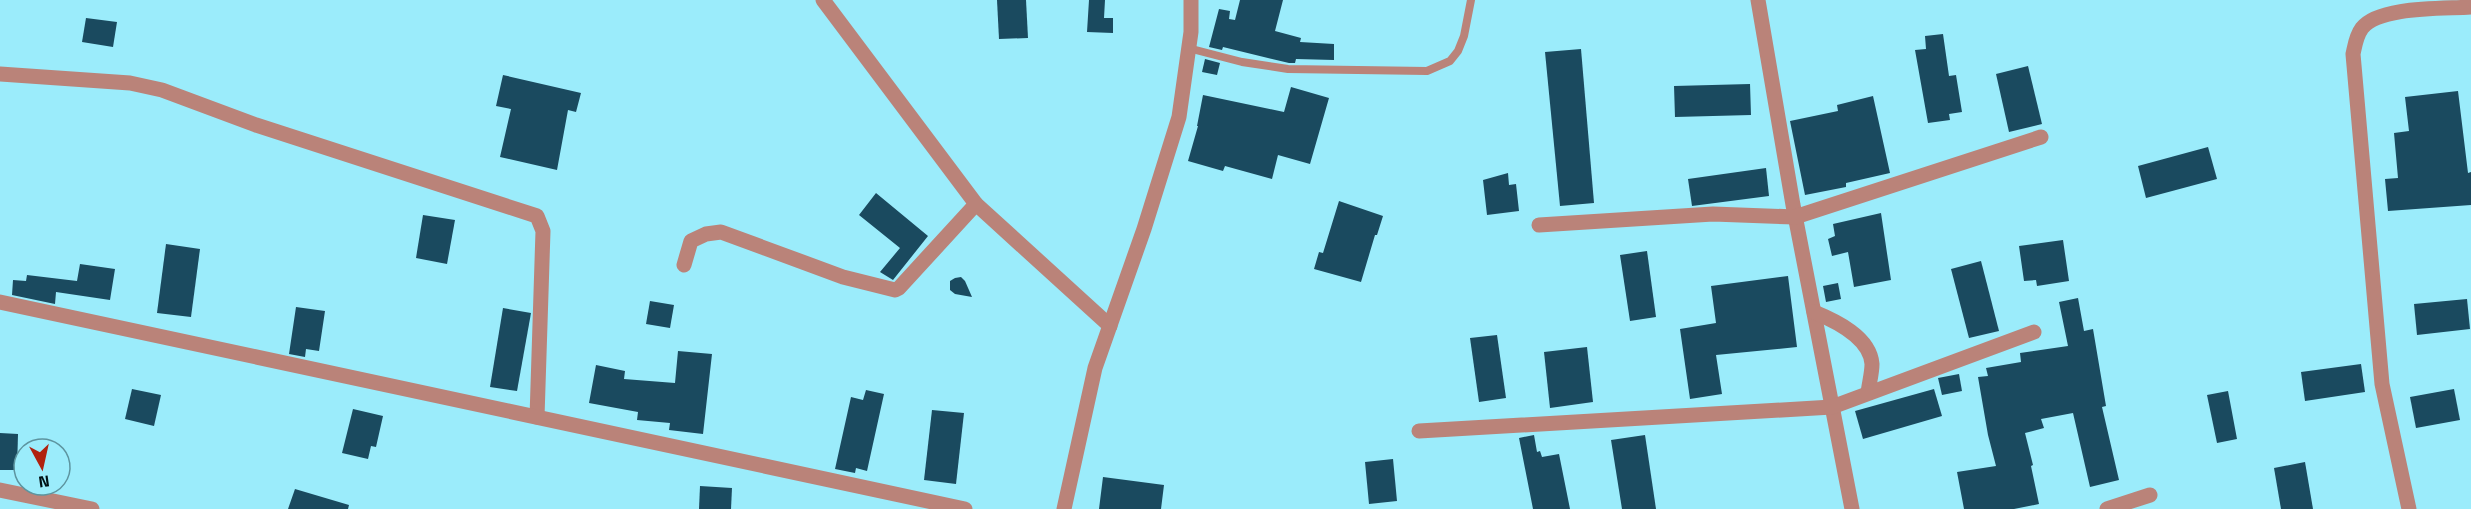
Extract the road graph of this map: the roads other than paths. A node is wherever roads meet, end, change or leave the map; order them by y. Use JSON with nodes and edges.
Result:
{"nodes":[{"id":1,"x":823,"y":0,"type":"edge"},
{"id":2,"x":1191,"y":0,"type":"edge"},
{"id":3,"x":1471,"y":0,"type":"edge"},
{"id":4,"x":1758,"y":0,"type":"edge"},
{"id":5,"x":2471,"y":7,"type":"edge"},
{"id":6,"x":1188,"y":48,"type":"junction"},
{"id":7,"x":0,"y":75,"type":"edge"},
{"id":8,"x":2041,"y":136,"type":"dead end"},
{"id":9,"x":976,"y":204,"type":"junction"},
{"id":10,"x":1795,"y":217,"type":"junction"},
{"id":11,"x":1539,"y":225,"type":"dead end"},
{"id":12,"x":684,"y":265,"type":"dead end"},
{"id":13,"x":0,"y":302,"type":"edge"},
{"id":14,"x":1814,"y":312,"type":"junction"},
{"id":15,"x":1110,"y":326,"type":"junction"},
{"id":16,"x":2034,"y":332,"type":"dead end"},
{"id":17,"x":1868,"y":393,"type":"junction"},
{"id":18,"x":1832,"y":407,"type":"junction"},
{"id":19,"x":537,"y":417,"type":"junction"},
{"id":20,"x":1419,"y":431,"type":"dead end"},
{"id":21,"x":0,"y":490,"type":"edge"},
{"id":22,"x":2150,"y":495,"type":"dead end"},
{"id":23,"x":92,"y":509,"type":"edge"},
{"id":24,"x":965,"y":509,"type":"edge"},
{"id":25,"x":1064,"y":509,"type":"edge"},
{"id":26,"x":1852,"y":509,"type":"edge"},
{"id":27,"x":2107,"y":509,"type":"edge"},
{"id":28,"x":2409,"y":509,"type":"edge"}],
"edges":[{"from":1,"to":9,"type":"street"},
{"from":2,"to":6,"type":"street"},
{"from":3,"to":6,"type":"lane"},
{"from":4,"to":10,"type":"street"},
{"from":5,"to":28,"type":"street"},
{"from":6,"to":15,"type":"street"},
{"from":7,"to":19,"type":"street"},
{"from":8,"to":10,"type":"street"},
{"from":9,"to":12,"type":"street"},
{"from":9,"to":15,"type":"street"},
{"from":10,"to":11,"type":"street"},
{"from":10,"to":14,"type":"street"},
{"from":13,"to":19,"type":"street"},
{"from":14,"to":17,"type":"street"},
{"from":14,"to":18,"type":"street"},
{"from":15,"to":25,"type":"street"},
{"from":16,"to":17,"type":"street"},
{"from":17,"to":18,"type":"street"},
{"from":18,"to":20,"type":"street"},
{"from":18,"to":26,"type":"street"},
{"from":19,"to":24,"type":"street"},
{"from":21,"to":23,"type":"street"},
{"from":22,"to":27,"type":"street"}]}
